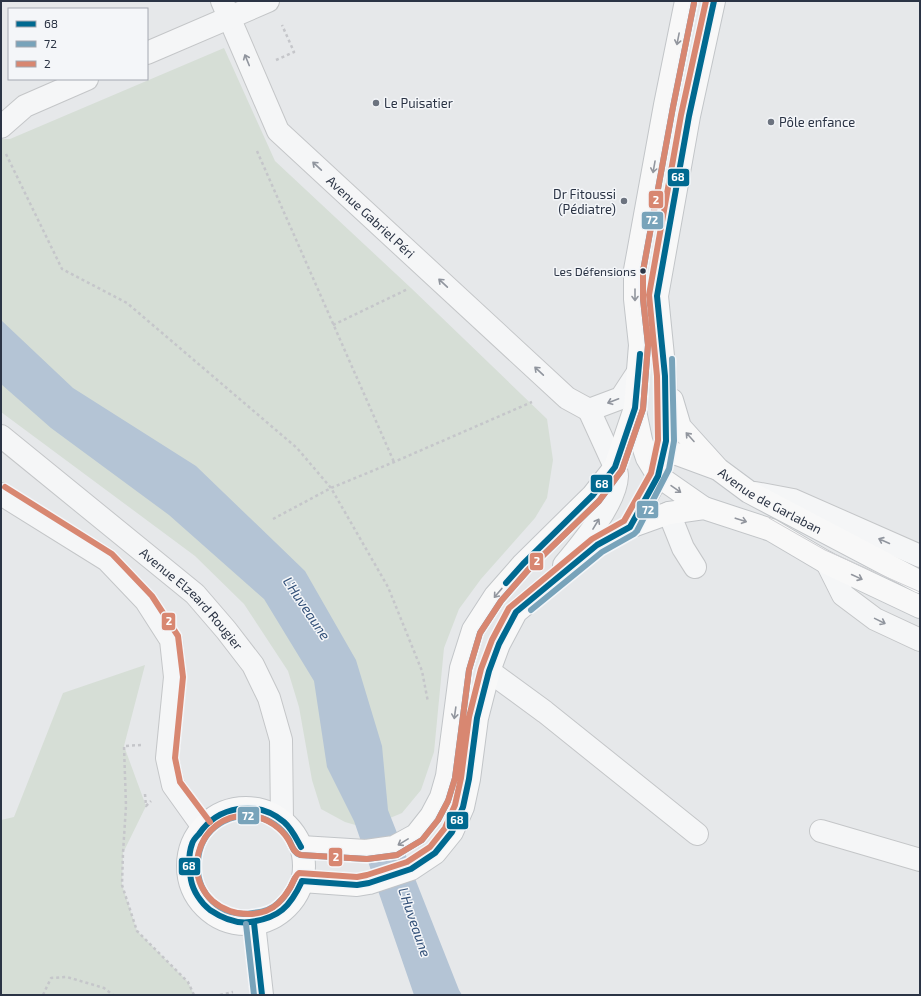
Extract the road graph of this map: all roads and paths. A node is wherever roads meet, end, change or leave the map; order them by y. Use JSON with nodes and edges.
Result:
{"nodes":[{"id":1,"x":686,"y":1,"type":"edge"},
{"id":2,"x":714,"y":1,"type":"edge"},
{"id":3,"x":226,"y":9,"type":"edge"},
{"id":4,"x":273,"y":10,"type":"edge"},
{"id":5,"x":148,"y":52,"type":"edge"},
{"id":6,"x":276,"y":60,"type":"dead end"},
{"id":7,"x":85,"y":80,"type":"edge"},
{"id":8,"x":1,"y":127,"type":"edge"},
{"id":9,"x":255,"y":146,"type":"dead end"},
{"id":10,"x":4,"y":152,"type":"dead end"},
{"id":11,"x":430,"y":272,"type":"junction"},
{"id":12,"x":333,"y":325,"type":"junction"},
{"id":13,"x":638,"y":372,"type":"junction"},
{"id":14,"x":665,"y":376,"type":"junction"},
{"id":15,"x":536,"y":399,"type":"dead end"},
{"id":16,"x":635,"y":408,"type":"junction"},
{"id":17,"x":589,"y":410,"type":"junction"},
{"id":18,"x":1,"y":436,"type":"edge"},
{"id":19,"x":654,"y":454,"type":"junction"},
{"id":20,"x":394,"y":462,"type":"junction"},
{"id":21,"x":615,"y":467,"type":"junction"},
{"id":22,"x":718,"y":469,"type":"junction"},
{"id":23,"x":658,"y":476,"type":"junction"},
{"id":24,"x":331,"y":488,"type":"junction"},
{"id":25,"x":749,"y":492,"type":"junction"},
{"id":26,"x":1,"y":494,"type":"edge"},
{"id":27,"x":704,"y":508,"type":"junction"},
{"id":28,"x":669,"y":513,"type":"junction"},
{"id":29,"x":272,"y":519,"type":"dead end"},
{"id":30,"x":625,"y":530,"type":"junction"},
{"id":31,"x":920,"y":556,"type":"edge"},
{"id":32,"x":827,"y":563,"type":"junction"},
{"id":33,"x":695,"y":567,"type":"dead end"},
{"id":34,"x":920,"y":582,"type":"edge"},
{"id":35,"x":545,"y":587,"type":"junction"},
{"id":36,"x":912,"y":603,"type":"edge"},
{"id":37,"x":920,"y":640,"type":"edge"},
{"id":38,"x":489,"y":671,"type":"junction"},
{"id":39,"x":428,"y":705,"type":"dead end"},
{"id":40,"x":142,"y":752,"type":"dead end"},
{"id":41,"x":173,"y":785,"type":"junction"},
{"id":42,"x":145,"y":790,"type":"dead end"},
{"id":43,"x":282,"y":820,"type":"junction"},
{"id":44,"x":203,"y":827,"type":"junction"},
{"id":45,"x":821,"y":831,"type":"dead end"},
{"id":46,"x":697,"y":834,"type":"dead end"},
{"id":47,"x":301,"y":847,"type":"junction"},
{"id":48,"x":920,"y":860,"type":"edge"},
{"id":49,"x":302,"y":881,"type":"junction"},
{"id":50,"x":254,"y":923,"type":"junction"},
{"id":51,"x":43,"y":995,"type":"edge"},
{"id":52,"x":113,"y":995,"type":"edge"},
{"id":53,"x":194,"y":995,"type":"edge"},
{"id":54,"x":262,"y":995,"type":"edge"}],
"edges":[{"from":1,"to":13,"type":"main road","one_way":true},
{"from":2,"to":14,"type":"main road"},
{"from":3,"to":4,"type":"street"},
{"from":3,"to":5,"type":"street"},
{"from":11,"to":3,"type":"street","name":"Avenue Gabriel Péri","one_way":true},
{"from":4,"to":6,"type":"path"},
{"from":7,"to":8,"type":"street"},
{"from":9,"to":12,"type":"path"},
{"from":10,"to":24,"type":"path"},
{"from":11,"to":12,"type":"path"},
{"from":17,"to":11,"type":"street","name":"Avenue Gabriel Péri","one_way":true},
{"from":12,"to":20,"type":"path"},
{"from":13,"to":16,"type":"main road"},
{"from":13,"to":17,"type":"street","one_way":true},
{"from":14,"to":19,"type":"main road"},
{"from":22,"to":14,"type":"main road","name":"Avenue de Garlaban","one_way":true},
{"from":15,"to":20,"type":"path"},
{"from":16,"to":19,"type":"main road"},
{"from":16,"to":21,"type":"main road"},
{"from":17,"to":21,"type":"street"},
{"from":18,"to":43,"type":"street","name":"Avenue Elzeard Rougier"},
{"from":19,"to":21,"type":"main road"},
{"from":19,"to":22,"type":"main road"},
{"from":19,"to":23,"type":"main road"},
{"from":20,"to":24,"type":"path"},
{"from":35,"to":21,"type":"street","one_way":true},
{"from":21,"to":47,"type":"main road","one_way":true},
{"from":22,"to":25,"type":"main road","name":"Avenue de Garlaban"},
{"from":23,"to":27,"type":"main road","one_way":true},
{"from":23,"to":30,"type":"main road"},
{"from":24,"to":29,"type":"path"},
{"from":24,"to":39,"type":"path"},
{"from":31,"to":25,"type":"street","one_way":true},
{"from":25,"to":34,"type":"main road","name":"Avenue de Garlaban"},
{"from":26,"to":41,"type":"street"},
{"from":27,"to":28,"type":"main road","name":"Avenue de Garlaban"},
{"from":27,"to":32,"type":"main road","name":"Avenue de Garlaban","one_way":true},
{"from":28,"to":30,"type":"main road","name":"Avenue de Garlaban"},
{"from":28,"to":33,"type":"street"},
{"from":30,"to":35,"type":"main road","name":"Avenue de Garlaban"},
{"from":32,"to":36,"type":"main road","name":"Avenue de Garlaban","one_way":true},
{"from":32,"to":37,"type":"street","one_way":true},
{"from":35,"to":38,"type":"main road","name":"Avenue de Garlaban"},
{"from":38,"to":46,"type":"street"},
{"from":38,"to":49,"type":"main road","name":"Avenue de Garlaban"},
{"from":40,"to":53,"type":"path"},
{"from":41,"to":42,"type":"path"},
{"from":41,"to":44,"type":"street"},
{"from":43,"to":44,"type":"main road"},
{"from":43,"to":47,"type":"main road"},
{"from":44,"to":50,"type":"main road"},
{"from":45,"to":48,"type":"street"},
{"from":47,"to":49,"type":"main road"},
{"from":49,"to":50,"type":"main road"},
{"from":50,"to":54,"type":"main road"},
{"from":51,"to":52,"type":"path"}]}
